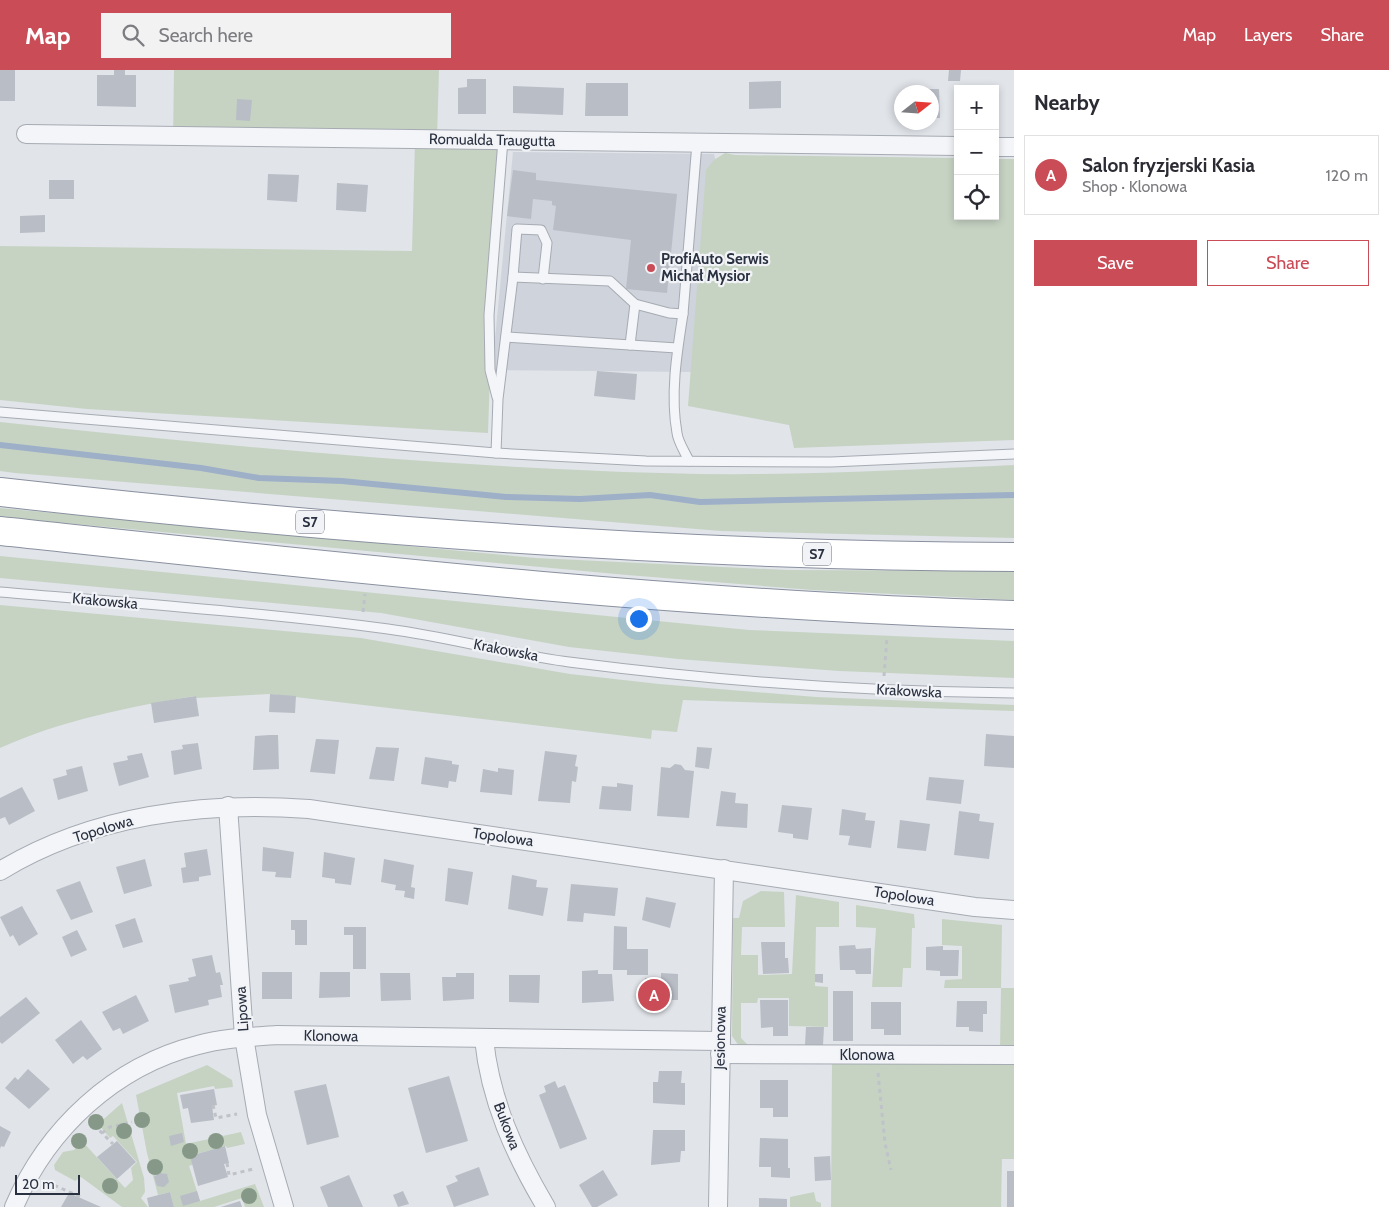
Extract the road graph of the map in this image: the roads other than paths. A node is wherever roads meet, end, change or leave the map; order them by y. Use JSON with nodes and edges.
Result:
{"nodes":[{"id":1,"x":26,"y":134,"type":"dead end"},
{"id":2,"x":502,"y":140,"type":"junction"},
{"id":3,"x":697,"y":143,"type":"junction"},
{"id":4,"x":954,"y":146,"type":"edge"},
{"id":5,"x":999,"y":147,"type":"edge"},
{"id":6,"x":1014,"y":147,"type":"edge"},
{"id":7,"x":513,"y":277,"type":"junction"},
{"id":8,"x":543,"y":279,"type":"junction"},
{"id":9,"x":634,"y":304,"type":"junction"},
{"id":10,"x":683,"y":314,"type":"junction"},
{"id":11,"x":506,"y":337,"type":"junction"},
{"id":12,"x":630,"y":345,"type":"junction"},
{"id":13,"x":677,"y":348,"type":"junction"},
{"id":14,"x":498,"y":399,"type":"junction"},
{"id":15,"x":0,"y":412,"type":"edge"},
{"id":16,"x":496,"y":454,"type":"junction"},
{"id":17,"x":1014,"y":454,"type":"edge"},
{"id":18,"x":688,"y":461,"type":"junction"},
{"id":19,"x":0,"y":492,"type":"edge"},
{"id":20,"x":0,"y":531,"type":"edge"},
{"id":21,"x":1014,"y":557,"type":"edge"},
{"id":22,"x":0,"y":592,"type":"edge"},
{"id":23,"x":1014,"y":615,"type":"edge"},
{"id":24,"x":1014,"y":693,"type":"edge"},
{"id":25,"x":228,"y":806,"type":"junction"},
{"id":26,"x":724,"y":869,"type":"junction"},
{"id":27,"x":0,"y":871,"type":"edge"},
{"id":28,"x":1014,"y":910,"type":"edge"},
{"id":29,"x":244,"y":1037,"type":"junction"},
{"id":30,"x":484,"y":1039,"type":"junction"},
{"id":31,"x":720,"y":1047,"type":"junction"},
{"id":32,"x":1014,"y":1055,"type":"edge"},
{"id":33,"x":14,"y":1207,"type":"edge"},
{"id":34,"x":284,"y":1207,"type":"edge"},
{"id":35,"x":546,"y":1207,"type":"edge"},
{"id":36,"x":718,"y":1207,"type":"edge"}],
"edges":[{"from":1,"to":2,"type":"street","name":"Romualda Traugutta"},
{"from":2,"to":3,"type":"street","name":"Romualda Traugutta"},
{"from":2,"to":14,"type":"lane"},
{"from":3,"to":4,"type":"street","name":"Romualda Traugutta"},
{"from":3,"to":10,"type":"lane"},
{"from":5,"to":6,"type":"street"},
{"from":7,"to":8,"type":"lane"},
{"from":7,"to":8,"type":"lane"},
{"from":7,"to":11,"type":"lane"},
{"from":8,"to":9,"type":"lane"},
{"from":9,"to":10,"type":"lane"},
{"from":9,"to":12,"type":"lane"},
{"from":10,"to":13,"type":"lane"},
{"from":11,"to":12,"type":"lane"},
{"from":11,"to":14,"type":"lane"},
{"from":12,"to":13,"type":"lane"},
{"from":13,"to":18,"type":"lane"},
{"from":14,"to":16,"type":"lane"},
{"from":15,"to":16,"type":"lane"},
{"from":16,"to":18,"type":"lane"},
{"from":17,"to":18,"type":"lane"},
{"from":19,"to":21,"type":"highway","number":"S7"},
{"from":20,"to":23,"type":"highway"},
{"from":22,"to":24,"type":"lane","name":"Krakowska"},
{"from":25,"to":26,"type":"street","name":"Topolowa"},
{"from":25,"to":27,"type":"street","name":"Topolowa"},
{"from":25,"to":29,"type":"street","name":"Lipowa"},
{"from":26,"to":28,"type":"street","name":"Topolowa"},
{"from":26,"to":31,"type":"street","name":"Jesionowa"},
{"from":29,"to":30,"type":"street","name":"Klonowa"},
{"from":29,"to":33,"type":"street","name":"Klonowa"},
{"from":29,"to":34,"type":"street","name":"Lipowa"},
{"from":30,"to":31,"type":"street","name":"Klonowa"},
{"from":30,"to":35,"type":"street","name":"Bukowa"},
{"from":31,"to":32,"type":"street","name":"Klonowa"},
{"from":31,"to":36,"type":"street","name":"Jesionowa"}]}
